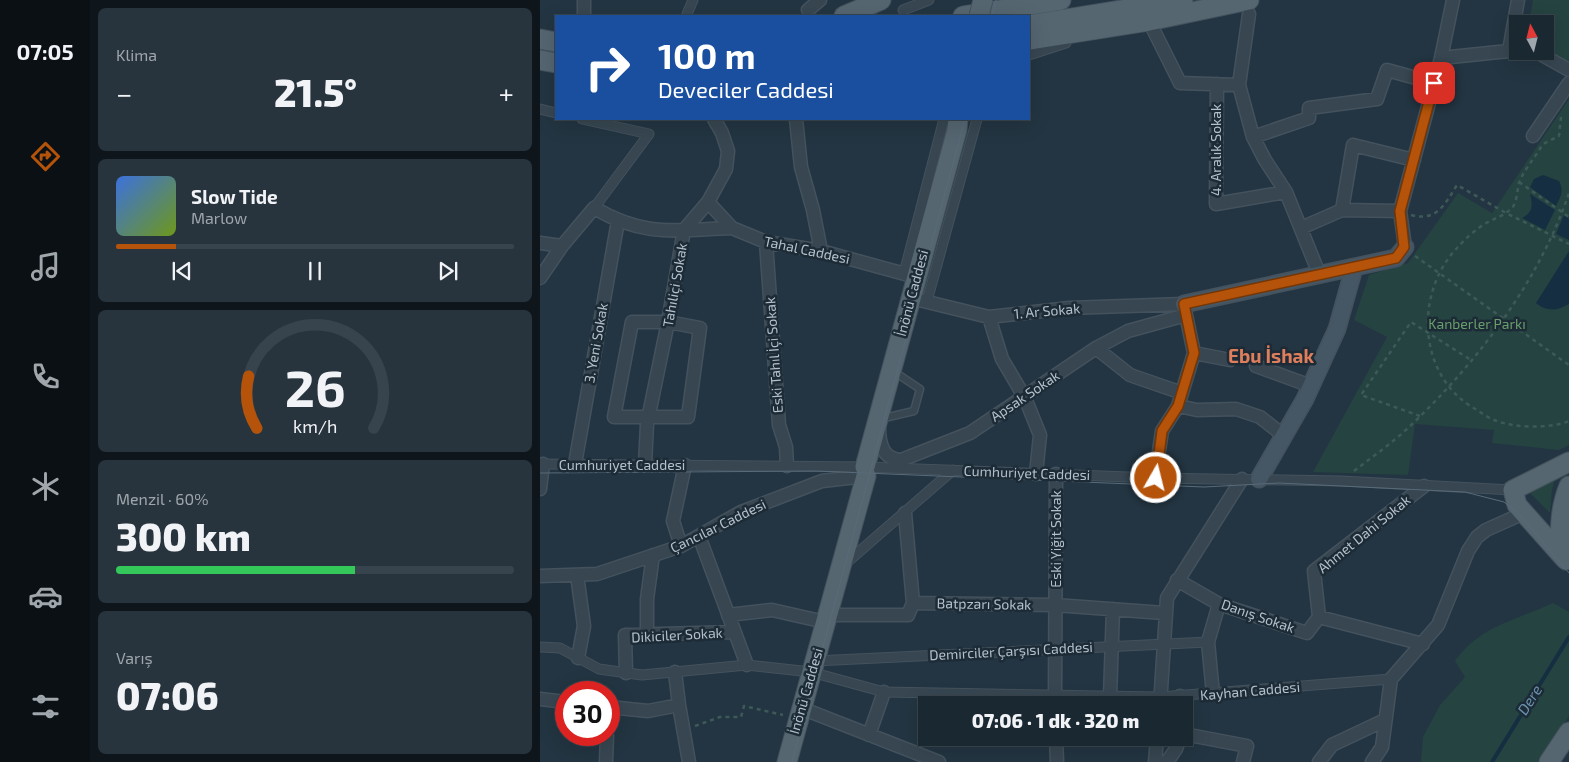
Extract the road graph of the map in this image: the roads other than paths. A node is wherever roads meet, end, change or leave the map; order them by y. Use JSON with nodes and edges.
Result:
{"nodes":[{"id":1,"x":584,"y":0,"type":"edge"},
{"id":2,"x":693,"y":0,"type":"edge"},
{"id":3,"x":818,"y":0,"type":"edge"},
{"id":4,"x":881,"y":0,"type":"edge"},
{"id":5,"x":929,"y":0,"type":"edge"},
{"id":6,"x":1061,"y":0,"type":"edge"},
{"id":7,"x":1182,"y":0,"type":"edge"},
{"id":8,"x":1453,"y":0,"type":"edge"},
{"id":9,"x":1518,"y":0,"type":"edge"},
{"id":10,"x":1249,"y":7,"type":"edge"},
{"id":11,"x":808,"y":10,"type":"dead end"},
{"id":12,"x":903,"y":10,"type":"dead end"},
{"id":13,"x":974,"y":12,"type":"edge"},
{"id":14,"x":687,"y":14,"type":"dead end"},
{"id":15,"x":584,"y":15,"type":"edge"},
{"id":16,"x":846,"y":15,"type":"edge"},
{"id":17,"x":1516,"y":15,"type":"edge"},
{"id":18,"x":1030,"y":25,"type":"edge"},
{"id":19,"x":1151,"y":25,"type":"junction"},
{"id":20,"x":540,"y":39,"type":"edge"},
{"id":21,"x":1030,"y":40,"type":"edge"},
{"id":22,"x":555,"y":42,"type":"edge"},
{"id":23,"x":1509,"y":50,"type":"edge"},
{"id":24,"x":1030,"y":55,"type":"edge"},
{"id":25,"x":1441,"y":58,"type":"junction"},
{"id":26,"x":540,"y":60,"type":"edge"},
{"id":27,"x":1551,"y":60,"type":"edge"},
{"id":28,"x":555,"y":63,"type":"edge"},
{"id":29,"x":1569,"y":70,"type":"edge"},
{"id":30,"x":1434,"y":83,"type":"junction"},
{"id":31,"x":1569,"y":83,"type":"edge"},
{"id":32,"x":1217,"y":84,"type":"junction"},
{"id":33,"x":1239,"y":85,"type":"junction"},
{"id":34,"x":540,"y":109,"type":"edge"},
{"id":35,"x":555,"y":113,"type":"edge"},
{"id":36,"x":587,"y":120,"type":"edge"},
{"id":37,"x":715,"y":120,"type":"edge"},
{"id":38,"x":796,"y":120,"type":"edge"},
{"id":39,"x":978,"y":120,"type":"edge"},
{"id":40,"x":955,"y":121,"type":"edge"},
{"id":41,"x":1533,"y":136,"type":"dead end"},
{"id":42,"x":1253,"y":137,"type":"junction"},
{"id":43,"x":1414,"y":160,"type":"junction"},
{"id":44,"x":1286,"y":192,"type":"junction"},
{"id":45,"x":708,"y":202,"type":"junction"},
{"id":46,"x":594,"y":208,"type":"junction"},
{"id":47,"x":1342,"y":210,"type":"junction"},
{"id":48,"x":1400,"y":211,"type":"junction"},
{"id":49,"x":618,"y":221,"type":"junction"},
{"id":50,"x":732,"y":228,"type":"junction"},
{"id":51,"x":1301,"y":228,"type":"junction"},
{"id":52,"x":684,"y":230,"type":"junction"},
{"id":53,"x":766,"y":242,"type":"junction"},
{"id":54,"x":540,"y":243,"type":"edge"},
{"id":55,"x":562,"y":246,"type":"junction"},
{"id":56,"x":1404,"y":247,"type":"joint"},
{"id":57,"x":821,"y":251,"type":"junction"},
{"id":58,"x":1354,"y":268,"type":"junction"},
{"id":59,"x":910,"y":275,"type":"junction"},
{"id":60,"x":1320,"y":276,"type":"junction"},
{"id":61,"x":540,"y":278,"type":"edge"},
{"id":62,"x":919,"y":299,"type":"junction"},
{"id":63,"x":1185,"y":309,"type":"junction"},
{"id":64,"x":989,"y":316,"type":"junction"},
{"id":65,"x":668,"y":322,"type":"junction"},
{"id":66,"x":1096,"y":348,"type":"junction"},
{"id":67,"x":1194,"y":353,"type":"junction"},
{"id":68,"x":1230,"y":360,"type":"dead end"},
{"id":69,"x":1256,"y":366,"type":"dead end"},
{"id":70,"x":892,"y":370,"type":"junction"},
{"id":71,"x":1310,"y":386,"type":"junction"},
{"id":72,"x":1182,"y":393,"type":"junction"},
{"id":73,"x":1025,"y":398,"type":"junction"},
{"id":74,"x":1178,"y":406,"type":"junction"},
{"id":75,"x":649,"y":418,"type":"junction"},
{"id":76,"x":879,"y":420,"type":"junction"},
{"id":77,"x":1284,"y":436,"type":"junction"},
{"id":78,"x":1569,"y":462,"type":"edge"},
{"id":79,"x":542,"y":464,"type":"edge"},
{"id":80,"x":575,"y":464,"type":"junction"},
{"id":81,"x":645,"y":465,"type":"junction"},
{"id":82,"x":685,"y":466,"type":"junction"},
{"id":83,"x":787,"y":466,"type":"junction"},
{"id":84,"x":953,"y":470,"type":"junction"},
{"id":85,"x":866,"y":472,"type":"junction"},
{"id":86,"x":1036,"y":474,"type":"junction"},
{"id":87,"x":1056,"y":474,"type":"junction"},
{"id":88,"x":1156,"y":478,"type":"junction"},
{"id":89,"x":1242,"y":480,"type":"junction"},
{"id":90,"x":1259,"y":480,"type":"junction"},
{"id":91,"x":1424,"y":486,"type":"junction"},
{"id":92,"x":1569,"y":486,"type":"edge"},
{"id":93,"x":540,"y":488,"type":"edge"},
{"id":94,"x":1513,"y":490,"type":"junction"},
{"id":95,"x":905,"y":513,"type":"junction"},
{"id":96,"x":1524,"y":513,"type":"junction"},
{"id":97,"x":699,"y":536,"type":"junction"},
{"id":98,"x":681,"y":546,"type":"junction"},
{"id":99,"x":653,"y":555,"type":"junction"},
{"id":100,"x":1567,"y":562,"type":"edge"},
{"id":101,"x":840,"y":568,"type":"junction"},
{"id":102,"x":577,"y":574,"type":"junction"},
{"id":103,"x":540,"y":576,"type":"edge"},
{"id":104,"x":1177,"y":580,"type":"junction"},
{"id":105,"x":913,"y":603,"type":"junction"},
{"id":106,"x":1219,"y":604,"type":"junction"},
{"id":107,"x":1055,"y":605,"type":"junction"},
{"id":108,"x":1113,"y":609,"type":"junction"},
{"id":109,"x":1164,"y":613,"type":"junction"},
{"id":110,"x":728,"y":615,"type":"junction"},
{"id":111,"x":1319,"y":617,"type":"junction"},
{"id":112,"x":826,"y":618,"type":"junction"},
{"id":113,"x":734,"y":632,"type":"junction"},
{"id":114,"x":647,"y":634,"type":"junction"},
{"id":115,"x":1208,"y":642,"type":"junction"},
{"id":116,"x":1164,"y":644,"type":"junction"},
{"id":117,"x":1423,"y":644,"type":"junction"},
{"id":118,"x":540,"y":647,"type":"edge"},
{"id":119,"x":1112,"y":647,"type":"junction"},
{"id":120,"x":1056,"y":650,"type":"junction"},
{"id":121,"x":578,"y":658,"type":"junction"},
{"id":122,"x":747,"y":665,"type":"junction"},
{"id":123,"x":813,"y":666,"type":"junction"},
{"id":124,"x":675,"y":672,"type":"junction"},
{"id":125,"x":626,"y":673,"type":"junction"},
{"id":126,"x":1391,"y":679,"type":"junction"},
{"id":127,"x":884,"y":692,"type":"junction"},
{"id":128,"x":1213,"y":694,"type":"junction"},
{"id":129,"x":970,"y":696,"type":"edge"},
{"id":130,"x":1055,"y":696,"type":"edge"},
{"id":131,"x":1110,"y":696,"type":"edge"},
{"id":132,"x":1160,"y":696,"type":"edge"},
{"id":133,"x":1193,"y":698,"type":"edge"},
{"id":134,"x":540,"y":699,"type":"edge"},
{"id":135,"x":555,"y":701,"type":"edge"},
{"id":136,"x":679,"y":705,"type":"junction"},
{"id":137,"x":620,"y":708,"type":"edge"},
{"id":138,"x":801,"y":708,"type":"junction"},
{"id":139,"x":1385,"y":720,"type":"junction"},
{"id":140,"x":1569,"y":732,"type":"edge"},
{"id":141,"x":869,"y":735,"type":"junction"},
{"id":142,"x":1193,"y":736,"type":"edge"},
{"id":143,"x":606,"y":746,"type":"edge"},
{"id":144,"x":1056,"y":746,"type":"edge"},
{"id":145,"x":1156,"y":746,"type":"edge"},
{"id":146,"x":1177,"y":746,"type":"edge"},
{"id":147,"x":1569,"y":756,"type":"edge"},
{"id":148,"x":1245,"y":761,"type":"edge"},
{"id":149,"x":606,"y":762,"type":"edge"},
{"id":150,"x":689,"y":762,"type":"edge"},
{"id":151,"x":787,"y":762,"type":"edge"},
{"id":152,"x":936,"y":762,"type":"edge"},
{"id":153,"x":1057,"y":762,"type":"edge"},
{"id":154,"x":1155,"y":762,"type":"edge"},
{"id":155,"x":1164,"y":762,"type":"edge"},
{"id":156,"x":1319,"y":762,"type":"edge"},
{"id":157,"x":1372,"y":762,"type":"edge"},
{"id":158,"x":1549,"y":762,"type":"edge"},
{"id":159,"x":1565,"y":762,"type":"edge"}],
"edges":[{"from":1,"to":15,"type":"street"},
{"from":2,"to":14,"type":"street"},
{"from":3,"to":11,"type":"street"},
{"from":4,"to":16,"type":"main road"},
{"from":5,"to":12,"type":"street"},
{"from":6,"to":13,"type":"main road"},
{"from":7,"to":18,"type":"main road"},
{"from":8,"to":25,"type":"street"},
{"from":9,"to":17,"type":"street"},
{"from":10,"to":19,"type":"main road"},
{"from":10,"to":33,"type":"street"},
{"from":19,"to":21,"type":"main road"},
{"from":19,"to":24,"type":"street"},
{"from":19,"to":32,"type":"street"},
{"from":20,"to":22,"type":"main road"},
{"from":23,"to":25,"type":"street"},
{"from":25,"to":30,"type":"street"},
{"from":26,"to":28,"type":"main road"},
{"from":27,"to":29,"type":"street"},
{"from":30,"to":42,"type":"street"},
{"from":30,"to":43,"type":"street"},
{"from":31,"to":41,"type":"street"},
{"from":32,"to":33,"type":"street"},
{"from":32,"to":44,"type":"street","name":"4. Aralık Sokak"},
{"from":33,"to":42,"type":"street"},
{"from":34,"to":35,"type":"street"},
{"from":36,"to":46,"type":"street"},
{"from":37,"to":45,"type":"street","name":"Tahıliçi Sokak"},
{"from":38,"to":57,"type":"street"},
{"from":39,"to":62,"type":"street"},
{"from":40,"to":59,"type":"main road","name":"İnönü Caddesi"},
{"from":42,"to":44,"type":"street"},
{"from":43,"to":47,"type":"street"},
{"from":43,"to":48,"type":"street"},
{"from":44,"to":51,"type":"street"},
{"from":45,"to":50,"type":"street","name":"Tahal Caddesi"},
{"from":45,"to":52,"type":"street","name":"Tahıliçi Sokak"},
{"from":46,"to":49,"type":"street"},
{"from":46,"to":55,"type":"street"},
{"from":47,"to":48,"type":"street"},
{"from":47,"to":51,"type":"street"},
{"from":48,"to":56,"type":"street"},
{"from":49,"to":52,"type":"street"},
{"from":49,"to":80,"type":"street","name":"3. Yeni Sokak"},
{"from":50,"to":52,"type":"street"},
{"from":50,"to":53,"type":"street","name":"Tahal Caddesi"},
{"from":51,"to":60,"type":"street"},
{"from":52,"to":65,"type":"street","name":"Tahıliçi Sokak"},
{"from":53,"to":57,"type":"street","name":"Tahal Caddesi"},
{"from":53,"to":83,"type":"street","name":"Eski Tahıl İçi Sokak"},
{"from":54,"to":55,"type":"street"},
{"from":55,"to":61,"type":"street"},
{"from":56,"to":58,"type":"main road"},
{"from":57,"to":59,"type":"street","name":"Tahal Caddesi"},
{"from":58,"to":60,"type":"main road"},
{"from":58,"to":71,"type":"main road"},
{"from":59,"to":62,"type":"main road","name":"İnönü Caddesi"},
{"from":60,"to":63,"type":"main road"},
{"from":62,"to":64,"type":"street","name":"1. Ar Sokak"},
{"from":62,"to":70,"type":"main road","name":"İnönü Caddesi"},
{"from":63,"to":64,"type":"street","name":"1. Ar Sokak"},
{"from":63,"to":66,"type":"street","name":"Apsak Sokak"},
{"from":63,"to":67,"type":"street"},
{"from":64,"to":73,"type":"street"},
{"from":65,"to":75,"type":"street","name":"Tahıliçi Sokak"},
{"from":65,"to":75,"type":"street"},
{"from":65,"to":75,"type":"street"},
{"from":66,"to":72,"type":"street"},
{"from":66,"to":73,"type":"street","name":"Apsak Sokak"},
{"from":67,"to":68,"type":"street"},
{"from":67,"to":72,"type":"street"},
{"from":69,"to":71,"type":"street"},
{"from":70,"to":76,"type":"main road","name":"İnönü Caddesi"},
{"from":70,"to":76,"type":"lane"},
{"from":71,"to":77,"type":"main road"},
{"from":72,"to":74,"type":"street"},
{"from":73,"to":76,"type":"street","name":"Apsak Sokak"},
{"from":73,"to":86,"type":"street"},
{"from":74,"to":77,"type":"street"},
{"from":74,"to":88,"type":"street"},
{"from":75,"to":81,"type":"street","name":"Tahıliçi Sokak"},
{"from":76,"to":85,"type":"main road","name":"İnönü Caddesi"},
{"from":77,"to":90,"type":"main road"},
{"from":78,"to":94,"type":"main road"},
{"from":79,"to":80,"type":"street","name":"Cumhuriyet Caddesi"},
{"from":79,"to":93,"type":"street"},
{"from":80,"to":81,"type":"street","name":"Cumhuriyet Caddesi"},
{"from":81,"to":82,"type":"street","name":"Cumhuriyet Caddesi"},
{"from":82,"to":83,"type":"street","name":"Cumhuriyet Caddesi"},
{"from":82,"to":98,"type":"street"},
{"from":83,"to":85,"type":"street","name":"Cumhuriyet Caddesi"},
{"from":84,"to":85,"type":"street","name":"Cumhuriyet Caddesi"},
{"from":84,"to":86,"type":"street","name":"Cumhuriyet Caddesi"},
{"from":84,"to":95,"type":"street"},
{"from":85,"to":97,"type":"street","name":"Çancılar Caddesi"},
{"from":85,"to":101,"type":"main road","name":"İnönü Caddesi"},
{"from":86,"to":87,"type":"street","name":"Cumhuriyet Caddesi"},
{"from":87,"to":88,"type":"street","name":"Cumhuriyet Caddesi"},
{"from":87,"to":107,"type":"street","name":"Eski Yiğit Sokak"},
{"from":88,"to":89,"type":"street","name":"Cumhuriyet Caddesi"},
{"from":89,"to":90,"type":"street","name":"Cumhuriyet Caddesi"},
{"from":89,"to":104,"type":"street"},
{"from":90,"to":91,"type":"street","name":"Cumhuriyet Caddesi"},
{"from":91,"to":94,"type":"street","name":"Cumhuriyet Caddesi"},
{"from":91,"to":111,"type":"street","name":"Ahmet Dahi Sokak"},
{"from":92,"to":100,"type":"main road"},
{"from":94,"to":96,"type":"main road"},
{"from":95,"to":101,"type":"street"},
{"from":95,"to":105,"type":"street"},
{"from":96,"to":100,"type":"main road"},
{"from":96,"to":117,"type":"street"},
{"from":97,"to":98,"type":"street","name":"Çancılar Caddesi"},
{"from":97,"to":110,"type":"street"},
{"from":98,"to":99,"type":"street","name":"Çancılar Caddesi"},
{"from":99,"to":102,"type":"street","name":"Çancılar Caddesi"},
{"from":99,"to":114,"type":"street"},
{"from":101,"to":112,"type":"main road","name":"İnönü Caddesi"},
{"from":102,"to":103,"type":"street","name":"Çancılar Caddesi"},
{"from":102,"to":121,"type":"street"},
{"from":104,"to":106,"type":"street","name":"Danış Sokak"},
{"from":104,"to":109,"type":"street"},
{"from":105,"to":107,"type":"street","name":"Batpzarı Sokak"},
{"from":105,"to":112,"type":"street"},
{"from":106,"to":111,"type":"street","name":"Danış Sokak"},
{"from":106,"to":115,"type":"street"},
{"from":107,"to":108,"type":"street","name":"Batpzarı Sokak"},
{"from":107,"to":120,"type":"street","name":"Eski Yiğit Sokak"},
{"from":108,"to":109,"type":"street","name":"Batpzarı Sokak"},
{"from":108,"to":119,"type":"street"},
{"from":109,"to":116,"type":"street"},
{"from":110,"to":112,"type":"street"},
{"from":110,"to":113,"type":"street"},
{"from":111,"to":117,"type":"street"},
{"from":112,"to":123,"type":"main road","name":"İnönü Caddesi"},
{"from":113,"to":114,"type":"street","name":"Dikiciler Sokak"},
{"from":113,"to":122,"type":"street"},
{"from":114,"to":125,"type":"street","name":"Dikiciler Sokak"},
{"from":115,"to":116,"type":"street","name":"Demirciler Çarşısı Caddesi"},
{"from":115,"to":128,"type":"street"},
{"from":116,"to":119,"type":"street","name":"Demirciler Çarşısı Caddesi"},
{"from":116,"to":132,"type":"street"},
{"from":117,"to":126,"type":"street"},
{"from":118,"to":121,"type":"street"},
{"from":119,"to":120,"type":"street","name":"Demirciler Çarşısı Caddesi"},
{"from":119,"to":131,"type":"street"},
{"from":120,"to":123,"type":"street","name":"Demirciler Çarşısı Caddesi"},
{"from":120,"to":130,"type":"street","name":"Eski Yiğit Sokak"},
{"from":121,"to":125,"type":"street"},
{"from":122,"to":123,"type":"street"},
{"from":122,"to":124,"type":"street"},
{"from":123,"to":127,"type":"street","name":"Kayhan Caddesi"},
{"from":123,"to":138,"type":"main road","name":"İnönü Caddesi"},
{"from":124,"to":125,"type":"street"},
{"from":124,"to":136,"type":"street"},
{"from":126,"to":128,"type":"street","name":"Kayhan Caddesi"},
{"from":126,"to":139,"type":"street"},
{"from":127,"to":129,"type":"street","name":"Kayhan Caddesi"},
{"from":127,"to":141,"type":"street"},
{"from":128,"to":133,"type":"street","name":"Kayhan Caddesi"},
{"from":134,"to":135,"type":"street"},
{"from":136,"to":137,"type":"street"},
{"from":136,"to":150,"type":"street"},
{"from":138,"to":141,"type":"street"},
{"from":138,"to":151,"type":"main road","name":"İnönü Caddesi"},
{"from":139,"to":156,"type":"street"},
{"from":139,"to":157,"type":"street"},
{"from":140,"to":158,"type":"main road"},
{"from":141,"to":152,"type":"street"},
{"from":142,"to":148,"type":"street"},
{"from":143,"to":149,"type":"street"},
{"from":144,"to":153,"type":"street"},
{"from":145,"to":154,"type":"street"},
{"from":146,"to":155,"type":"street"},
{"from":147,"to":159,"type":"main road"}]}
